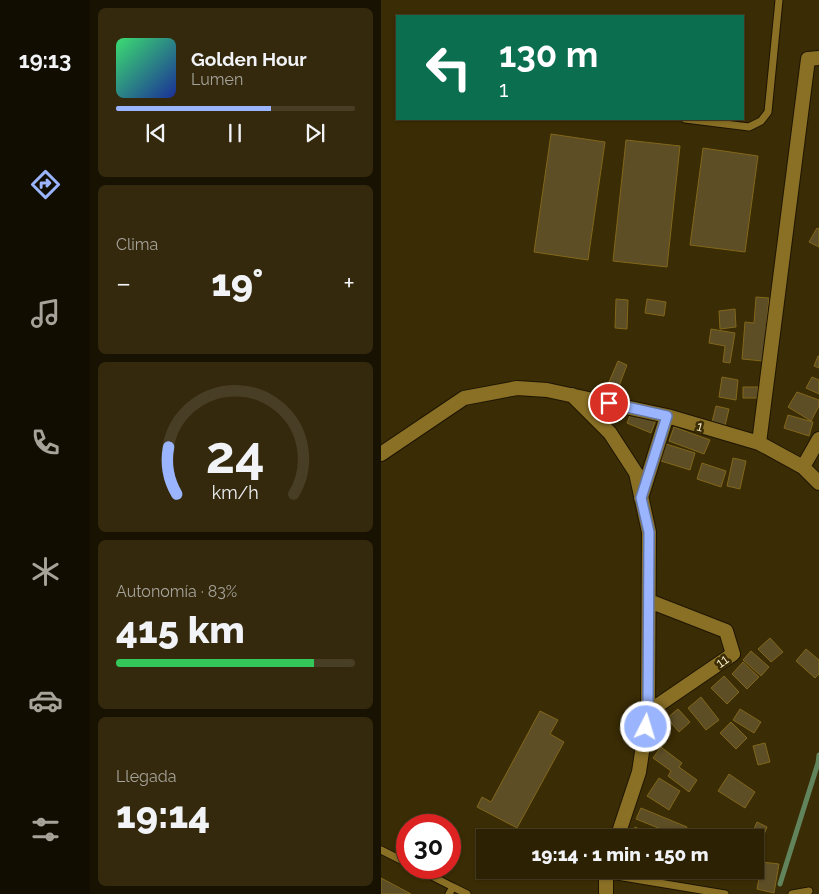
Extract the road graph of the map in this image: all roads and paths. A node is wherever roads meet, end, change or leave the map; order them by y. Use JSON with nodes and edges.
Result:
{"nodes":[{"id":1,"x":779,"y":0,"type":"edge"},
{"id":2,"x":819,"y":58,"type":"edge"},
{"id":3,"x":693,"y":120,"type":"edge"},
{"id":4,"x":571,"y":394,"type":"junction"},
{"id":5,"x":667,"y":416,"type":"junction"},
{"id":6,"x":819,"y":440,"type":"edge"},
{"id":7,"x":759,"y":443,"type":"junction"},
{"id":8,"x":381,"y":454,"type":"edge"},
{"id":9,"x":803,"y":466,"type":"junction"},
{"id":10,"x":819,"y":483,"type":"edge"},
{"id":11,"x":641,"y":498,"type":"junction"},
{"id":12,"x":649,"y":601,"type":"junction"},
{"id":13,"x":648,"y":712,"type":"junction"},
{"id":14,"x":620,"y":829,"type":"edge"},
{"id":15,"x":381,"y":850,"type":"edge"},
{"id":16,"x":396,"y":858,"type":"edge"},
{"id":17,"x":432,"y":879,"type":"edge"},
{"id":18,"x":606,"y":879,"type":"edge"},
{"id":19,"x":644,"y":879,"type":"edge"},
{"id":20,"x":451,"y":891,"type":"edge"},
{"id":21,"x":809,"y":891,"type":"dead end"},
{"id":22,"x":467,"y":894,"type":"edge"},
{"id":23,"x":606,"y":894,"type":"edge"},
{"id":24,"x":725,"y":894,"type":"edge"},
{"id":25,"x":792,"y":894,"type":"edge"}],
"edges":[{"from":1,"to":3,"type":"lane"},
{"from":2,"to":7,"type":"street"},
{"from":4,"to":5,"type":"street","name":"1"},
{"from":4,"to":8,"type":"street","name":"1"},
{"from":4,"to":11,"type":"street"},
{"from":5,"to":7,"type":"street","name":"1"},
{"from":5,"to":11,"type":"street"},
{"from":6,"to":9,"type":"street"},
{"from":7,"to":9,"type":"street","name":"1"},
{"from":9,"to":10,"type":"street","name":"1"},
{"from":11,"to":12,"type":"street"},
{"from":12,"to":13,"type":"street"},
{"from":12,"to":13,"type":"street","name":"11"},
{"from":13,"to":14,"type":"street"},
{"from":15,"to":16,"type":"lane"},
{"from":17,"to":20,"type":"lane"},
{"from":18,"to":23,"type":"street"},
{"from":19,"to":24,"type":"lane"},
{"from":20,"to":22,"type":"lane"},
{"from":21,"to":25,"type":"lane"}]}
